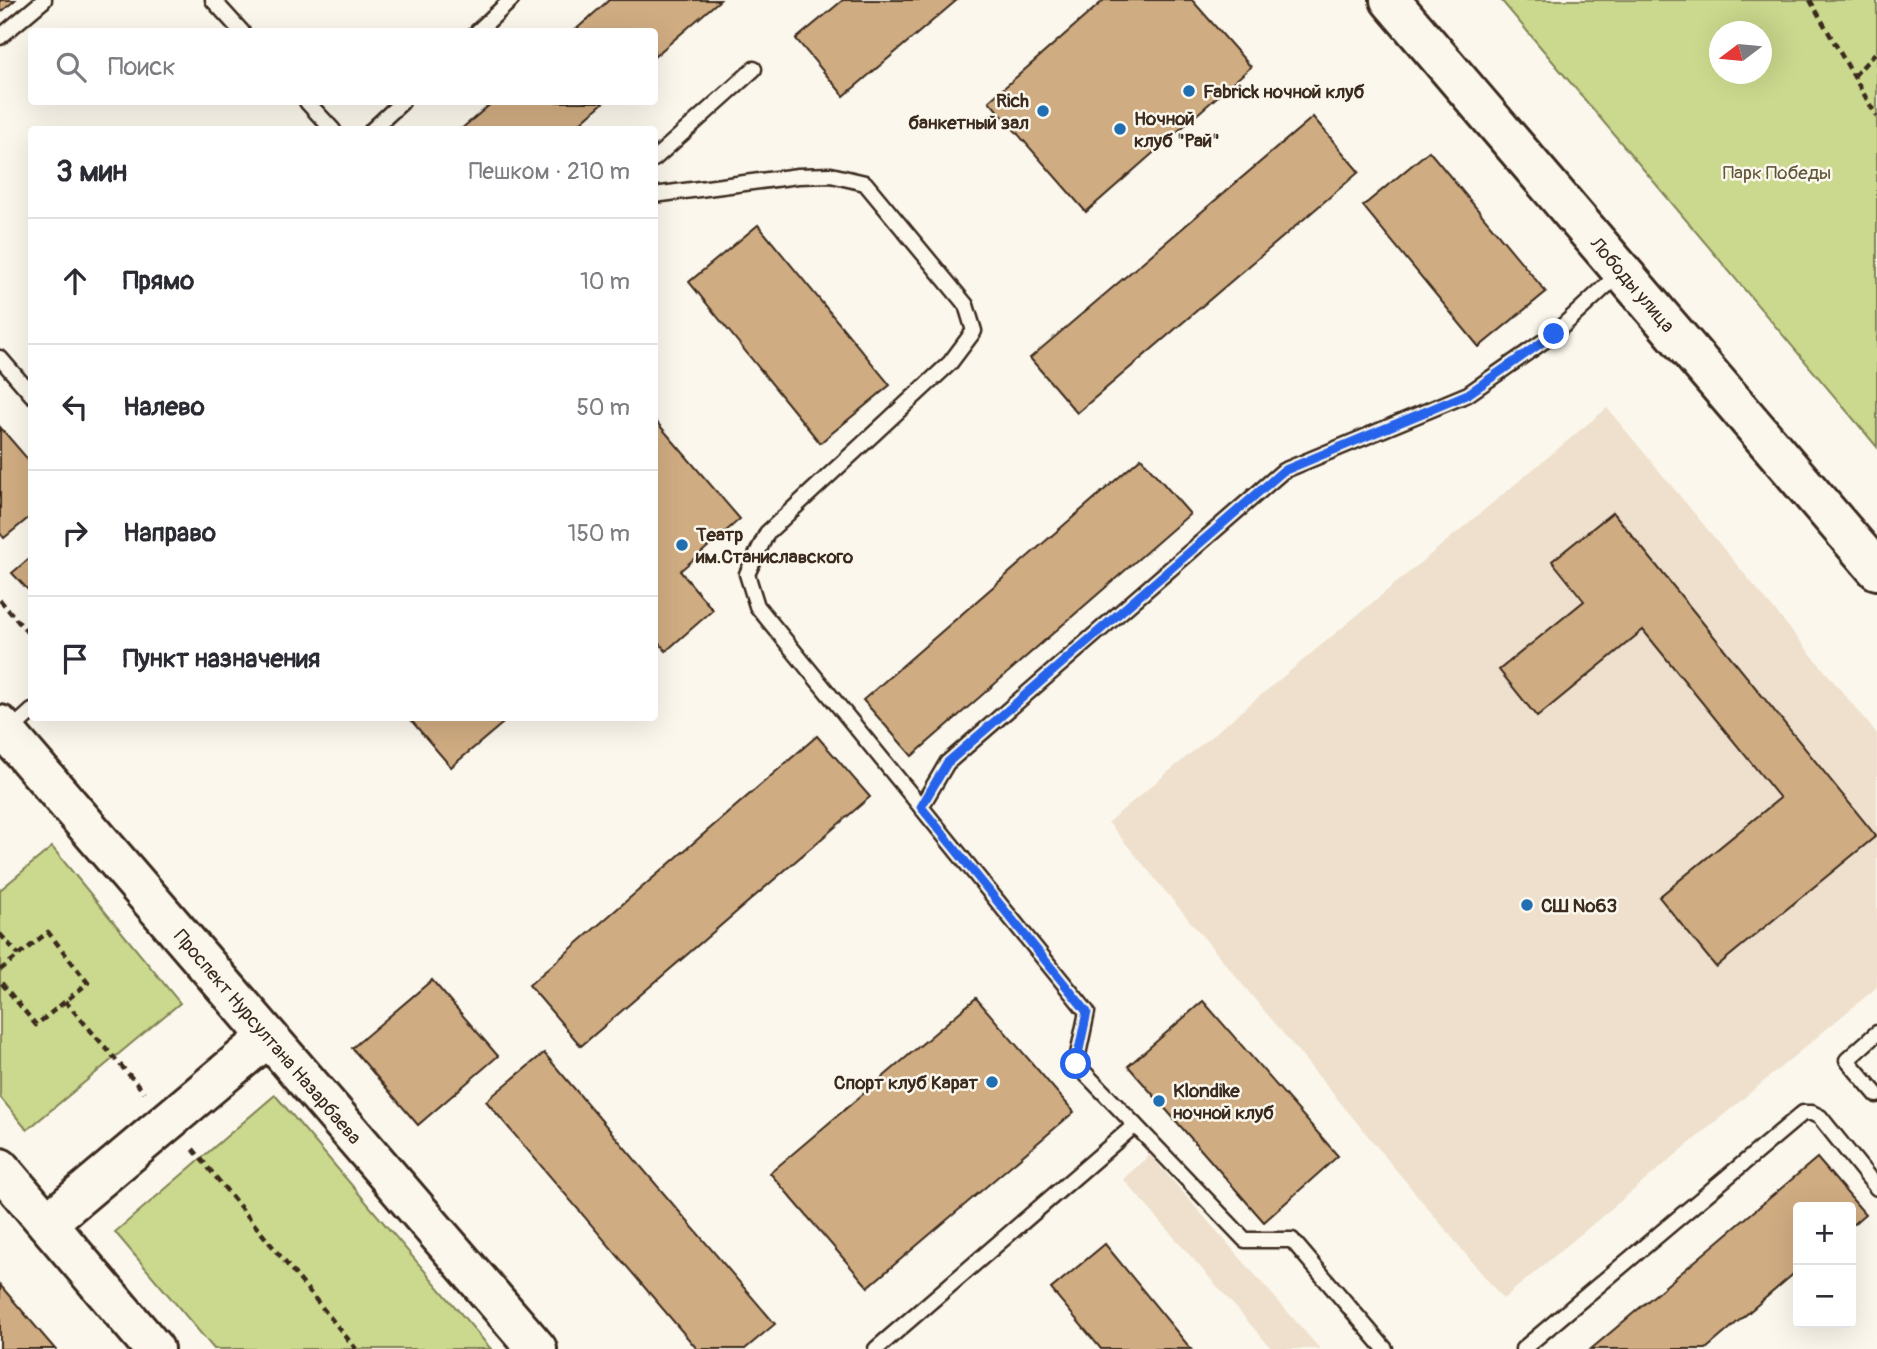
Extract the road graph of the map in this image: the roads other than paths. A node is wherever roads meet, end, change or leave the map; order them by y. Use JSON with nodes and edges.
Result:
{"nodes":[{"id":1,"x":44,"y":0,"type":"edge"},
{"id":2,"x":213,"y":0,"type":"edge"},
{"id":3,"x":511,"y":0,"type":"edge"},
{"id":4,"x":1390,"y":0,"type":"edge"},
{"id":5,"x":238,"y":28,"type":"edge"},
{"id":6,"x":481,"y":28,"type":"edge"},
{"id":7,"x":0,"y":37,"type":"edge"},
{"id":8,"x":754,"y":69,"type":"dead end"},
{"id":9,"x":310,"y":105,"type":"edge"},
{"id":10,"x":399,"y":105,"type":"edge"},
{"id":11,"x":329,"y":126,"type":"edge"},
{"id":12,"x":376,"y":126,"type":"edge"},
{"id":13,"x":658,"y":155,"type":"edge"},
{"id":14,"x":658,"y":194,"type":"edge"},
{"id":15,"x":1622,"y":271,"type":"junction"},
{"id":16,"x":0,"y":358,"type":"edge"},
{"id":17,"x":28,"y":390,"type":"edge"},
{"id":18,"x":1877,"y":570,"type":"edge"},
{"id":19,"x":10,"y":727,"type":"edge"},
{"id":20,"x":921,"y":807,"type":"junction"},
{"id":21,"x":1877,"y":1033,"type":"edge"},
{"id":22,"x":268,"y":1037,"type":"junction"},
{"id":23,"x":1877,"y":1095,"type":"edge"},
{"id":24,"x":1135,"y":1125,"type":"junction"},
{"id":25,"x":0,"y":1168,"type":"edge"},
{"id":26,"x":1877,"y":1188,"type":"edge"},
{"id":27,"x":47,"y":1223,"type":"junction"},
{"id":28,"x":154,"y":1349,"type":"edge"},
{"id":29,"x":537,"y":1349,"type":"edge"},
{"id":30,"x":876,"y":1349,"type":"edge"},
{"id":31,"x":1385,"y":1349,"type":"edge"},
{"id":32,"x":1523,"y":1349,"type":"edge"}],
"edges":[{"from":1,"to":7,"type":"lane"},
{"from":2,"to":5,"type":"lane"},
{"from":3,"to":6,"type":"lane"},
{"from":4,"to":15,"type":"main road","name":"Лободы улица"},
{"from":8,"to":13,"type":"lane"},
{"from":9,"to":11,"type":"lane"},
{"from":10,"to":12,"type":"lane"},
{"from":14,"to":20,"type":"lane"},
{"from":15,"to":18,"type":"main road","name":"Лободы улица"},
{"from":15,"to":20,"type":"lane"},
{"from":16,"to":17,"type":"lane"},
{"from":19,"to":22,"type":"main road","name":"Проспект Нурсултана Назарбаева"},
{"from":20,"to":24,"type":"lane"},
{"from":21,"to":23,"type":"lane"},
{"from":22,"to":27,"type":"main road"},
{"from":22,"to":29,"type":"main road","name":"Проспект Нурсултана Назарбаева"},
{"from":24,"to":30,"type":"lane"},
{"from":24,"to":31,"type":"lane"},
{"from":25,"to":27,"type":"main road"},
{"from":26,"to":32,"type":"lane"},
{"from":27,"to":28,"type":"main road"}]}
